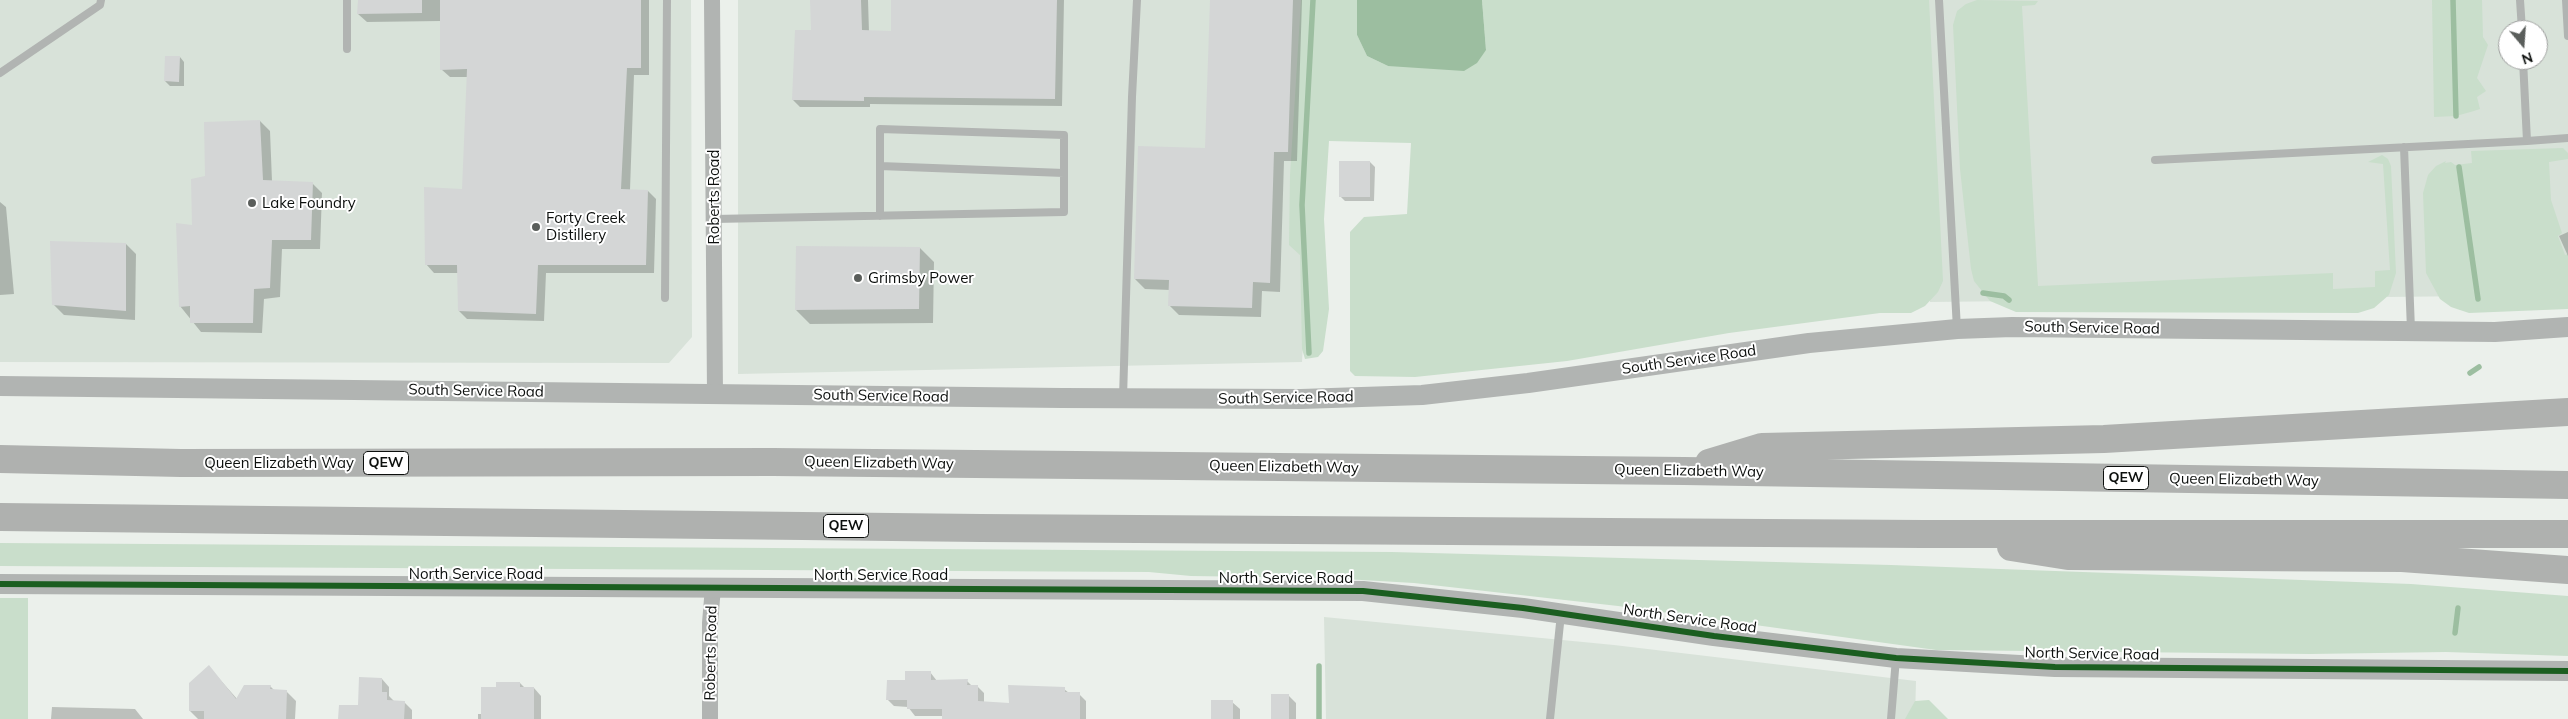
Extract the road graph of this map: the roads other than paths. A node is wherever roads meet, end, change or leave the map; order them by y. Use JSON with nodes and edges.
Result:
{"nodes":[{"id":1,"x":101,"y":0,"type":"edge"},
{"id":2,"x":346,"y":0,"type":"edge"},
{"id":3,"x":667,"y":0,"type":"edge"},
{"id":4,"x":712,"y":0,"type":"edge"},
{"id":5,"x":1137,"y":0,"type":"edge"},
{"id":6,"x":1939,"y":0,"type":"edge"},
{"id":7,"x":2520,"y":0,"type":"edge"},
{"id":8,"x":2566,"y":0,"type":"edge"},
{"id":9,"x":2521,"y":20,"type":"edge"},
{"id":10,"x":2568,"y":36,"type":"edge"},
{"id":11,"x":347,"y":49,"type":"dead end"},
{"id":12,"x":2523,"y":70,"type":"edge"},
{"id":13,"x":0,"y":73,"type":"edge"},
{"id":14,"x":2568,"y":138,"type":"edge"},
{"id":15,"x":2527,"y":141,"type":"junction"},
{"id":16,"x":2404,"y":147,"type":"junction"},
{"id":17,"x":2155,"y":160,"type":"dead end"},
{"id":18,"x":880,"y":166,"type":"junction"},
{"id":19,"x":1064,"y":173,"type":"junction"},
{"id":20,"x":880,"y":216,"type":"junction"},
{"id":21,"x":714,"y":219,"type":"junction"},
{"id":22,"x":665,"y":298,"type":"dead end"},
{"id":23,"x":2568,"y":327,"type":"edge"},
{"id":24,"x":1957,"y":329,"type":"junction"},
{"id":25,"x":2411,"y":332,"type":"junction"},
{"id":26,"x":0,"y":386,"type":"edge"},
{"id":27,"x":715,"y":394,"type":"junction"},
{"id":28,"x":1123,"y":398,"type":"junction"},
{"id":29,"x":2568,"y":412,"type":"edge"},
{"id":30,"x":0,"y":459,"type":"edge"},
{"id":31,"x":1684,"y":471,"type":"junction"},
{"id":32,"x":2568,"y":485,"type":"edge"},
{"id":33,"x":0,"y":517,"type":"edge"},
{"id":34,"x":1923,"y":534,"type":"junction"},
{"id":35,"x":2568,"y":534,"type":"edge"},
{"id":36,"x":2568,"y":570,"type":"edge"},
{"id":37,"x":0,"y":584,"type":"edge"},
{"id":38,"x":713,"y":587,"type":"junction"},
{"id":39,"x":1561,"y":613,"type":"junction"},
{"id":40,"x":1896,"y":658,"type":"junction"},
{"id":41,"x":2568,"y":671,"type":"edge"},
{"id":42,"x":710,"y":719,"type":"edge"},
{"id":43,"x":1550,"y":719,"type":"edge"},
{"id":44,"x":1891,"y":719,"type":"edge"}],
"edges":[{"from":1,"to":13,"type":"lane"},
{"from":2,"to":11,"type":"lane"},
{"from":3,"to":22,"type":"lane"},
{"from":4,"to":21,"type":"street","name":"Roberts Road"},
{"from":5,"to":28,"type":"lane"},
{"from":6,"to":24,"type":"lane"},
{"from":7,"to":9,"type":"lane"},
{"from":8,"to":10,"type":"lane"},
{"from":12,"to":15,"type":"lane"},
{"from":14,"to":15,"type":"lane"},
{"from":15,"to":16,"type":"lane"},
{"from":16,"to":17,"type":"lane"},
{"from":16,"to":25,"type":"lane"},
{"from":18,"to":19,"type":"lane"},
{"from":18,"to":19,"type":"lane"},
{"from":18,"to":20,"type":"lane"},
{"from":19,"to":20,"type":"lane"},
{"from":20,"to":21,"type":"lane"},
{"from":21,"to":27,"type":"street","name":"Roberts Road"},
{"from":23,"to":25,"type":"street","name":"South Service Road"},
{"from":24,"to":25,"type":"street","name":"South Service Road"},
{"from":24,"to":28,"type":"street","name":"South Service Road"},
{"from":26,"to":27,"type":"street","name":"South Service Road"},
{"from":27,"to":28,"type":"street","name":"South Service Road"},
{"from":29,"to":31,"type":"highway"},
{"from":30,"to":31,"type":"highway","name":"Queen Elizabeth Way","number":"QEW"},
{"from":31,"to":32,"type":"highway","name":"Queen Elizabeth Way","number":"QEW"},
{"from":33,"to":34,"type":"highway","number":"QEW"},
{"from":34,"to":35,"type":"highway","number":"QEW"},
{"from":34,"to":36,"type":"highway"},
{"from":37,"to":38,"type":"street","name":"North Service Road"},
{"from":38,"to":39,"type":"street","name":"North Service Road"},
{"from":38,"to":42,"type":"street","name":"Roberts Road"},
{"from":39,"to":40,"type":"street","name":"North Service Road"},
{"from":39,"to":43,"type":"lane"},
{"from":40,"to":41,"type":"street","name":"North Service Road"},
{"from":40,"to":44,"type":"lane"}]}
